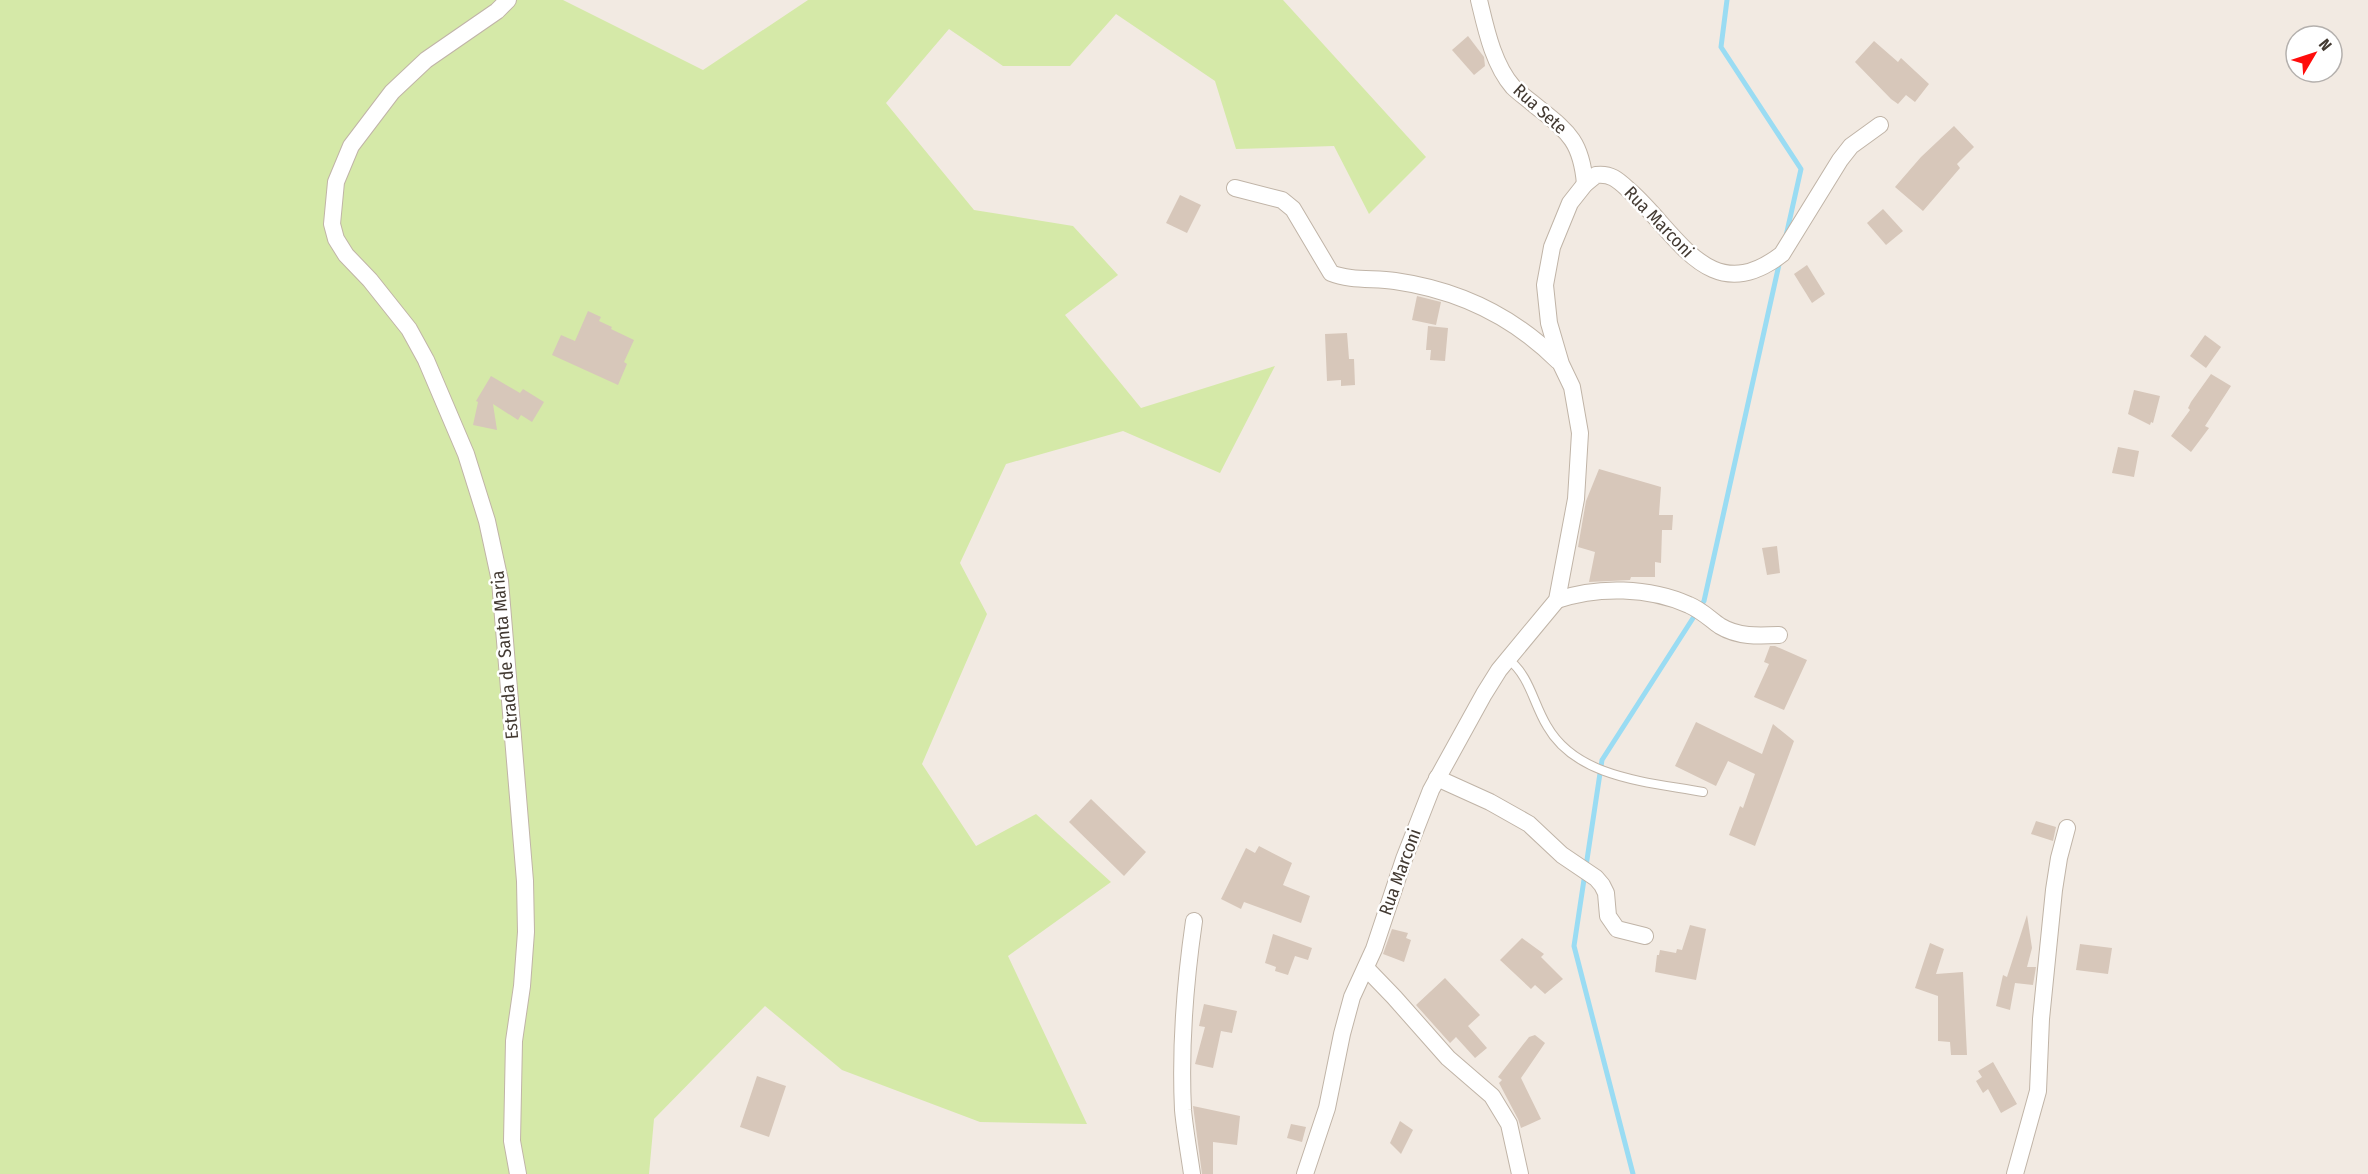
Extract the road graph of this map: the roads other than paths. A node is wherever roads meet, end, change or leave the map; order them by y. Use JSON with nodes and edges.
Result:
{"nodes":[{"id":1,"x":508,"y":0,"type":"edge"},
{"id":2,"x":1479,"y":0,"type":"edge"},
{"id":3,"x":1880,"y":125,"type":"dead end"},
{"id":4,"x":1585,"y":184,"type":"junction"},
{"id":5,"x":1235,"y":188,"type":"dead end"},
{"id":6,"x":1561,"y":364,"type":"junction"},
{"id":7,"x":1557,"y":600,"type":"junction"},
{"id":8,"x":1779,"y":635,"type":"dead end"},
{"id":9,"x":1508,"y":659,"type":"junction"},
{"id":10,"x":1437,"y":778,"type":"junction"},
{"id":11,"x":1703,"y":792,"type":"dead end"},
{"id":12,"x":2067,"y":828,"type":"dead end"},
{"id":13,"x":1194,"y":921,"type":"dead end"},
{"id":14,"x":1645,"y":936,"type":"dead end"},
{"id":15,"x":1366,"y":968,"type":"junction"},
{"id":16,"x":518,"y":1174,"type":"edge"},
{"id":17,"x":1192,"y":1174,"type":"edge"},
{"id":18,"x":1305,"y":1174,"type":"edge"},
{"id":19,"x":1520,"y":1174,"type":"edge"},
{"id":20,"x":2015,"y":1174,"type":"edge"}],
"edges":[{"from":1,"to":16,"type":"street","name":"Estrada de Santa Maria"},
{"from":2,"to":4,"type":"street","name":"Rua Sete"},
{"from":3,"to":4,"type":"street","name":"Rua Marconi"},
{"from":4,"to":6,"type":"street","name":"Rua Marconi"},
{"from":5,"to":6,"type":"street"},
{"from":6,"to":7,"type":"street","name":"Rua Marconi"},
{"from":7,"to":8,"type":"street"},
{"from":7,"to":9,"type":"street","name":"Rua Marconi"},
{"from":9,"to":10,"type":"street","name":"Rua Marconi"},
{"from":9,"to":11,"type":"lane"},
{"from":10,"to":14,"type":"street"},
{"from":10,"to":15,"type":"street","name":"Rua Marconi"},
{"from":12,"to":20,"type":"street"},
{"from":13,"to":17,"type":"street"},
{"from":15,"to":18,"type":"street","name":"Rua Marconi"},
{"from":15,"to":19,"type":"street"}]}
